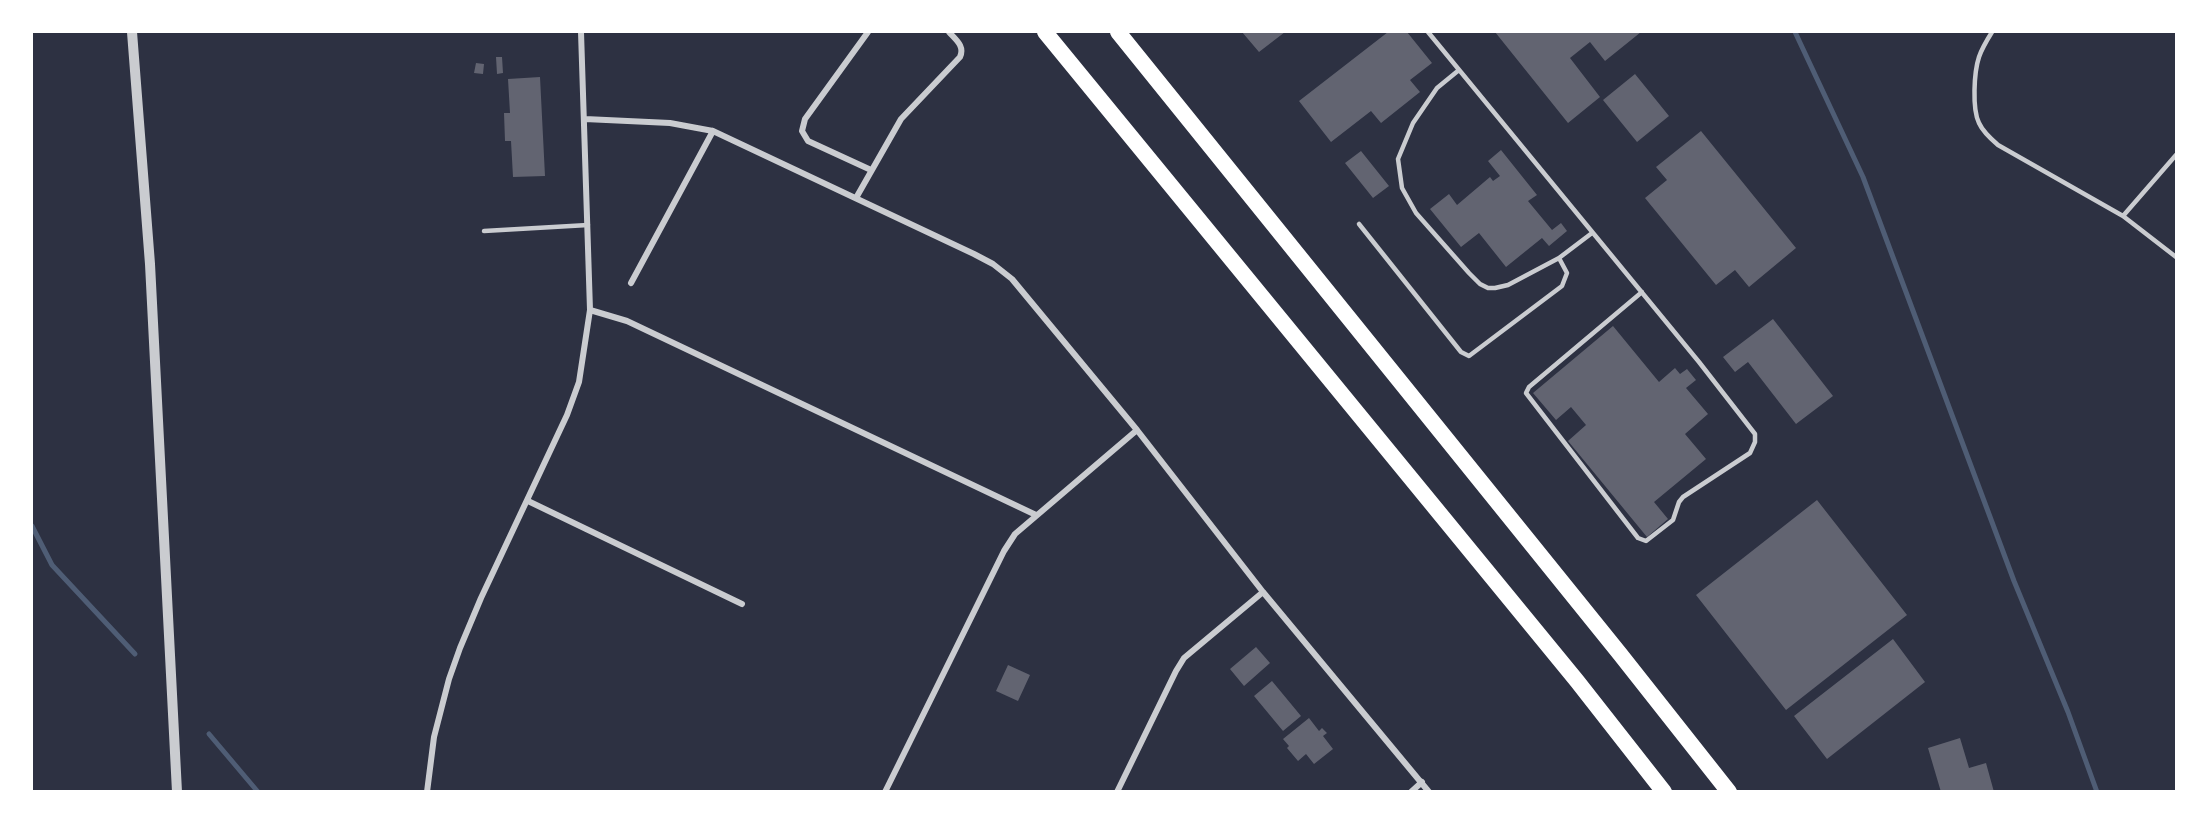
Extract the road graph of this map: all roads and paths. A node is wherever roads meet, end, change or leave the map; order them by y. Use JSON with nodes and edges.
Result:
{"nodes":[{"id":1,"x":132,"y":32,"type":"edge"},
{"id":2,"x":581,"y":32,"type":"edge"},
{"id":3,"x":868,"y":32,"type":"edge"},
{"id":4,"x":949,"y":32,"type":"edge"},
{"id":5,"x":1045,"y":32,"type":"edge"},
{"id":6,"x":1118,"y":32,"type":"edge"},
{"id":7,"x":1428,"y":32,"type":"edge"},
{"id":8,"x":1992,"y":32,"type":"edge"},
{"id":9,"x":1459,"y":70,"type":"junction"},
{"id":10,"x":585,"y":119,"type":"junction"},
{"id":11,"x":713,"y":131,"type":"junction"},
{"id":12,"x":2176,"y":155,"type":"edge"},
{"id":13,"x":871,"y":170,"type":"junction"},
{"id":14,"x":856,"y":198,"type":"junction"},
{"id":15,"x":2123,"y":216,"type":"junction"},
{"id":16,"x":1359,"y":224,"type":"dead end"},
{"id":17,"x":588,"y":225,"type":"junction"},
{"id":18,"x":484,"y":231,"type":"dead end"},
{"id":19,"x":1592,"y":232,"type":"junction"},
{"id":20,"x":2176,"y":257,"type":"edge"},
{"id":21,"x":1559,"y":258,"type":"junction"},
{"id":22,"x":631,"y":283,"type":"dead end"},
{"id":23,"x":1642,"y":292,"type":"junction"},
{"id":24,"x":590,"y":310,"type":"junction"},
{"id":25,"x":1137,"y":430,"type":"junction"},
{"id":26,"x":528,"y":501,"type":"junction"},
{"id":27,"x":1036,"y":515,"type":"junction"},
{"id":28,"x":1263,"y":592,"type":"junction"},
{"id":29,"x":742,"y":604,"type":"dead end"},
{"id":30,"x":1422,"y":782,"type":"junction"},
{"id":31,"x":177,"y":792,"type":"edge"},
{"id":32,"x":427,"y":792,"type":"edge"},
{"id":33,"x":885,"y":792,"type":"edge"},
{"id":34,"x":1117,"y":792,"type":"edge"},
{"id":35,"x":1411,"y":792,"type":"edge"},
{"id":36,"x":1429,"y":792,"type":"edge"},
{"id":37,"x":1664,"y":792,"type":"edge"},
{"id":38,"x":1729,"y":792,"type":"edge"}],
"edges":[{"from":1,"to":31,"type":"street"},
{"from":2,"to":10,"type":"street"},
{"from":3,"to":13,"type":"street"},
{"from":4,"to":13,"type":"street"},
{"from":5,"to":37,"type":"highway"},
{"from":6,"to":38,"type":"highway"},
{"from":7,"to":9,"type":"lane"},
{"from":8,"to":15,"type":"lane"},
{"from":9,"to":19,"type":"lane"},
{"from":9,"to":21,"type":"lane"},
{"from":10,"to":11,"type":"street"},
{"from":10,"to":17,"type":"street"},
{"from":11,"to":14,"type":"street"},
{"from":11,"to":22,"type":"street"},
{"from":12,"to":15,"type":"lane"},
{"from":13,"to":14,"type":"street"},
{"from":14,"to":25,"type":"street"},
{"from":15,"to":20,"type":"lane"},
{"from":16,"to":21,"type":"lane"},
{"from":17,"to":18,"type":"lane"},
{"from":17,"to":24,"type":"street"},
{"from":19,"to":21,"type":"lane"},
{"from":19,"to":23,"type":"lane"},
{"from":23,"to":23,"type":"lane"},
{"from":24,"to":26,"type":"street"},
{"from":24,"to":27,"type":"street"},
{"from":25,"to":27,"type":"street"},
{"from":25,"to":28,"type":"street"},
{"from":26,"to":29,"type":"street"},
{"from":26,"to":32,"type":"street"},
{"from":27,"to":33,"type":"street"},
{"from":28,"to":30,"type":"street"},
{"from":28,"to":34,"type":"street"},
{"from":30,"to":35,"type":"street"},
{"from":30,"to":36,"type":"street"}]}
